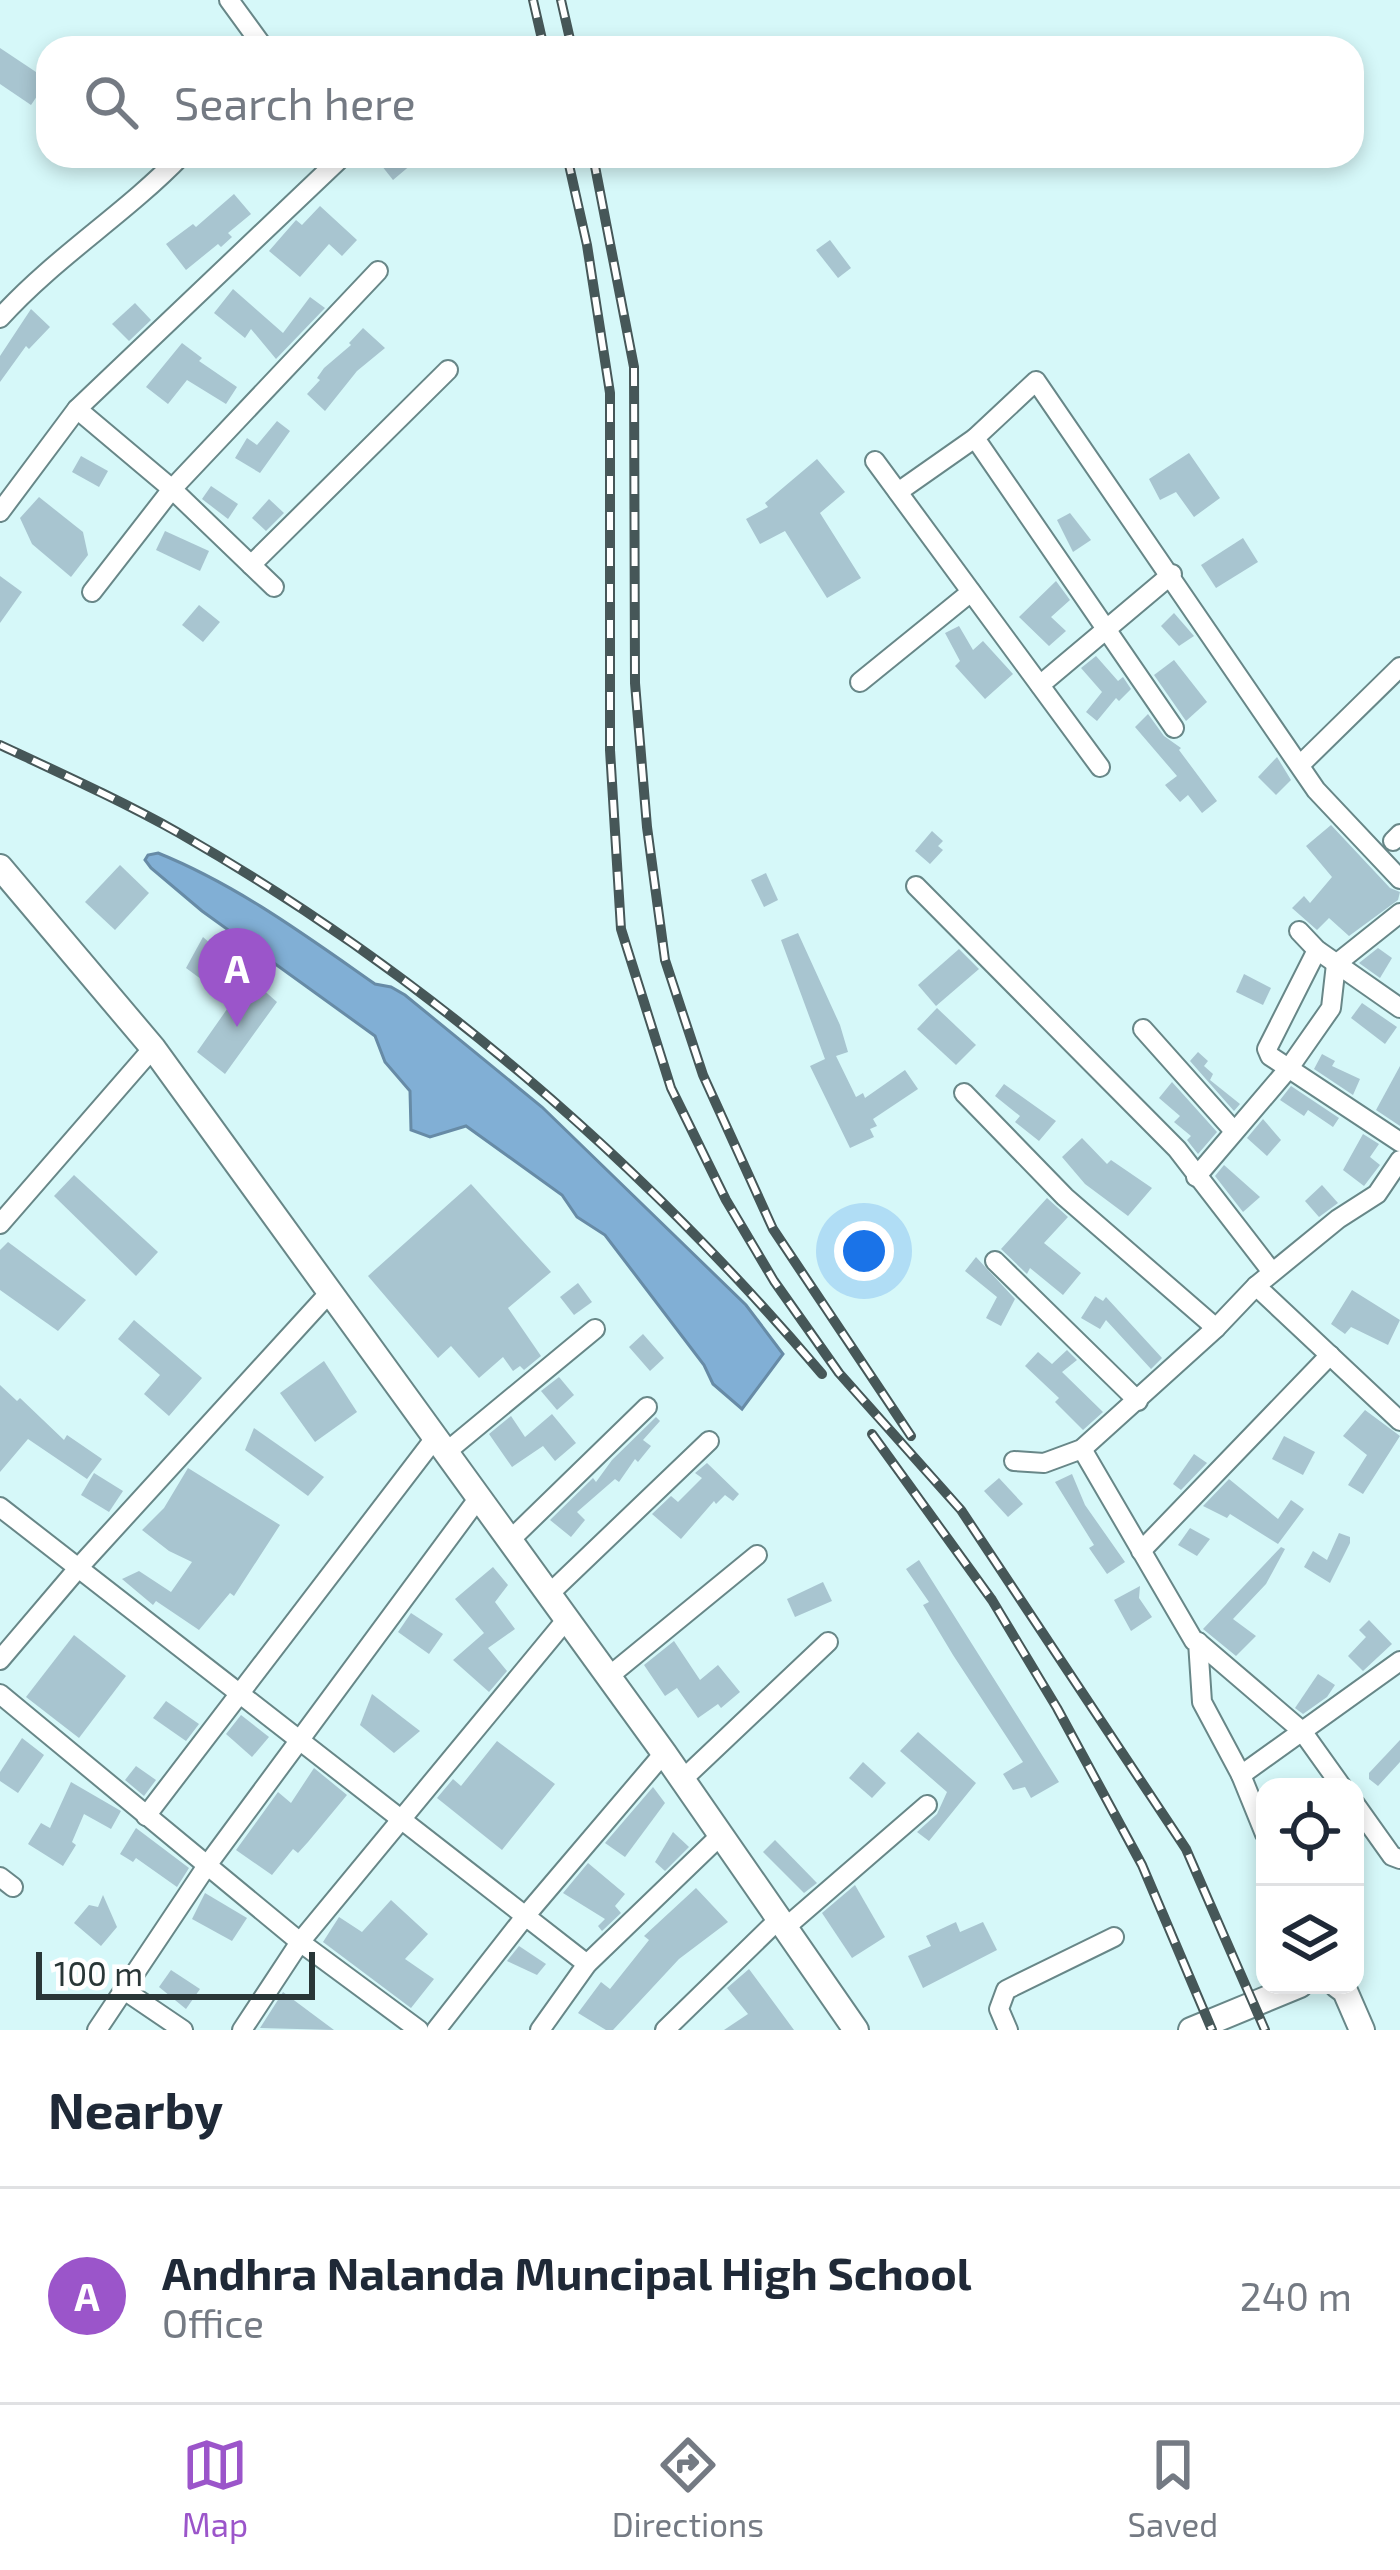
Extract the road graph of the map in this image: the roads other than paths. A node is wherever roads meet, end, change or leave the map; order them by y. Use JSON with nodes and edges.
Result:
{"nodes":[{"id":1,"x":230,"y":0,"type":"edge"},
{"id":2,"x":256,"y":36,"type":"edge"},
{"id":3,"x":170,"y":168,"type":"edge"},
{"id":4,"x":330,"y":168,"type":"edge"},
{"id":5,"x":379,"y":271,"type":"dead end"},
{"id":6,"x":0,"y":318,"type":"edge"},
{"id":7,"x":448,"y":370,"type":"dead end"},
{"id":8,"x":77,"y":409,"type":"junction"},
{"id":9,"x":975,"y":438,"type":"junction"},
{"id":10,"x":875,"y":461,"type":"dead end"},
{"id":11,"x":172,"y":489,"type":"junction"},
{"id":12,"x":898,"y":492,"type":"junction"},
{"id":13,"x":0,"y":512,"type":"edge"},
{"id":14,"x":251,"y":565,"type":"junction"},
{"id":15,"x":1172,"y":574,"type":"junction"},
{"id":16,"x":274,"y":587,"type":"dead end"},
{"id":17,"x":92,"y":592,"type":"dead end"},
{"id":18,"x":971,"y":592,"type":"junction"},
{"id":19,"x":1105,"y":628,"type":"junction"},
{"id":20,"x":1400,"y":668,"type":"edge"},
{"id":21,"x":860,"y":682,"type":"dead end"},
{"id":22,"x":1040,"y":685,"type":"junction"},
{"id":23,"x":1174,"y":728,"type":"dead end"},
{"id":24,"x":1300,"y":765,"type":"junction"},
{"id":25,"x":1100,"y":767,"type":"dead end"},
{"id":26,"x":0,"y":867,"type":"edge"},
{"id":27,"x":1400,"y":879,"type":"edge"},
{"id":28,"x":916,"y":886,"type":"dead end"},
{"id":29,"x":1400,"y":914,"type":"edge"},
{"id":30,"x":1299,"y":931,"type":"dead end"},
{"id":31,"x":1317,"y":950,"type":"junction"},
{"id":32,"x":1336,"y":964,"type":"junction"},
{"id":33,"x":1400,"y":1008,"type":"edge"},
{"id":34,"x":1143,"y":1029,"type":"dead end"},
{"id":35,"x":153,"y":1048,"type":"junction"},
{"id":36,"x":1289,"y":1068,"type":"junction"},
{"id":37,"x":964,"y":1094,"type":"dead end"},
{"id":38,"x":1234,"y":1131,"type":"junction"},
{"id":39,"x":1400,"y":1142,"type":"edge"},
{"id":40,"x":1400,"y":1160,"type":"edge"},
{"id":41,"x":1196,"y":1177,"type":"junction"},
{"id":42,"x":0,"y":1223,"type":"edge"},
{"id":43,"x":995,"y":1262,"type":"dead end"},
{"id":44,"x":1264,"y":1279,"type":"junction"},
{"id":45,"x":331,"y":1291,"type":"junction"},
{"id":46,"x":1216,"y":1328,"type":"junction"},
{"id":47,"x":595,"y":1329,"type":"dead end"},
{"id":48,"x":1330,"y":1355,"type":"junction"},
{"id":49,"x":1138,"y":1400,"type":"junction"},
{"id":50,"x":646,"y":1407,"type":"dead end"},
{"id":51,"x":1400,"y":1421,"type":"edge"},
{"id":52,"x":709,"y":1441,"type":"dead end"},
{"id":53,"x":440,"y":1446,"type":"junction"},
{"id":54,"x":1082,"y":1449,"type":"junction"},
{"id":55,"x":1015,"y":1461,"type":"dead end"},
{"id":56,"x":477,"y":1500,"type":"junction"},
{"id":57,"x":0,"y":1507,"type":"edge"},
{"id":58,"x":508,"y":1542,"type":"junction"},
{"id":59,"x":1141,"y":1551,"type":"junction"},
{"id":60,"x":757,"y":1555,"type":"dead end"},
{"id":61,"x":80,"y":1566,"type":"junction"},
{"id":62,"x":548,"y":1595,"type":"junction"},
{"id":63,"x":566,"y":1620,"type":"junction"},
{"id":64,"x":828,"y":1642,"type":"dead end"},
{"id":65,"x":1198,"y":1642,"type":"junction"},
{"id":66,"x":0,"y":1660,"type":"edge"},
{"id":67,"x":1400,"y":1661,"type":"edge"},
{"id":68,"x":608,"y":1677,"type":"junction"},
{"id":69,"x":239,"y":1693,"type":"junction"},
{"id":70,"x":0,"y":1694,"type":"edge"},
{"id":71,"x":1302,"y":1731,"type":"junction"},
{"id":72,"x":298,"y":1741,"type":"junction"},
{"id":73,"x":664,"y":1753,"type":"junction"},
{"id":74,"x":1240,"y":1775,"type":"junction"},
{"id":75,"x":1336,"y":1778,"type":"edge"},
{"id":76,"x":683,"y":1779,"type":"junction"},
{"id":77,"x":926,"y":1805,"type":"dead end"},
{"id":78,"x":1256,"y":1813,"type":"edge"},
{"id":79,"x":146,"y":1816,"type":"junction"},
{"id":80,"x":1364,"y":1817,"type":"edge"},
{"id":81,"x":399,"y":1819,"type":"junction"},
{"id":82,"x":722,"y":1834,"type":"junction"},
{"id":83,"x":1400,"y":1859,"type":"edge"},
{"id":84,"x":208,"y":1864,"type":"junction"},
{"id":85,"x":527,"y":1914,"type":"junction"},
{"id":86,"x":783,"y":1923,"type":"junction"},
{"id":87,"x":1114,"y":1937,"type":"dead end"},
{"id":88,"x":300,"y":1942,"type":"junction"},
{"id":89,"x":587,"y":1964,"type":"junction"},
{"id":90,"x":124,"y":1990,"type":"junction"},
{"id":91,"x":1278,"y":1994,"type":"edge"},
{"id":92,"x":1346,"y":1994,"type":"edge"},
{"id":93,"x":98,"y":2030,"type":"edge"},
{"id":94,"x":183,"y":2030,"type":"edge"},
{"id":95,"x":242,"y":2030,"type":"edge"},
{"id":96,"x":418,"y":2030,"type":"edge"},
{"id":97,"x":436,"y":2030,"type":"edge"},
{"id":98,"x":540,"y":2030,"type":"edge"},
{"id":99,"x":665,"y":2030,"type":"edge"},
{"id":100,"x":856,"y":2030,"type":"edge"},
{"id":101,"x":1008,"y":2030,"type":"edge"},
{"id":102,"x":1191,"y":2030,"type":"edge"},
{"id":103,"x":1362,"y":2030,"type":"edge"}],
"edges":[{"from":1,"to":2,"type":"street"},
{"from":3,"to":6,"type":"street"},
{"from":4,"to":8,"type":"street"},
{"from":5,"to":11,"type":"street"},
{"from":7,"to":14,"type":"street"},
{"from":8,"to":11,"type":"street"},
{"from":8,"to":13,"type":"street"},
{"from":9,"to":12,"type":"street"},
{"from":9,"to":15,"type":"street"},
{"from":9,"to":19,"type":"street"},
{"from":10,"to":12,"type":"street"},
{"from":11,"to":14,"type":"street"},
{"from":11,"to":17,"type":"street"},
{"from":12,"to":18,"type":"street"},
{"from":14,"to":16,"type":"street"},
{"from":15,"to":19,"type":"street"},
{"from":15,"to":24,"type":"street"},
{"from":18,"to":21,"type":"street"},
{"from":18,"to":22,"type":"street"},
{"from":19,"to":22,"type":"street"},
{"from":19,"to":23,"type":"street"},
{"from":20,"to":24,"type":"street"},
{"from":22,"to":25,"type":"street"},
{"from":24,"to":27,"type":"street"},
{"from":26,"to":35,"type":"street"},
{"from":28,"to":41,"type":"street"},
{"from":29,"to":32,"type":"street"},
{"from":30,"to":31,"type":"street"},
{"from":31,"to":32,"type":"street"},
{"from":31,"to":36,"type":"street"},
{"from":32,"to":33,"type":"street"},
{"from":32,"to":36,"type":"street"},
{"from":34,"to":38,"type":"street"},
{"from":35,"to":42,"type":"street"},
{"from":35,"to":45,"type":"street"},
{"from":36,"to":38,"type":"street"},
{"from":36,"to":39,"type":"street"},
{"from":37,"to":46,"type":"street"},
{"from":38,"to":41,"type":"street"},
{"from":40,"to":44,"type":"street"},
{"from":41,"to":44,"type":"street"},
{"from":43,"to":49,"type":"street"},
{"from":44,"to":46,"type":"street"},
{"from":44,"to":48,"type":"street"},
{"from":45,"to":53,"type":"street"},
{"from":45,"to":61,"type":"street"},
{"from":46,"to":49,"type":"street"},
{"from":47,"to":53,"type":"street"},
{"from":48,"to":51,"type":"street"},
{"from":48,"to":59,"type":"street"},
{"from":49,"to":54,"type":"street"},
{"from":50,"to":58,"type":"street"},
{"from":52,"to":62,"type":"street"},
{"from":53,"to":56,"type":"street"},
{"from":53,"to":69,"type":"street"},
{"from":54,"to":55,"type":"street"},
{"from":54,"to":59,"type":"street"},
{"from":56,"to":58,"type":"street"},
{"from":56,"to":72,"type":"street"},
{"from":57,"to":61,"type":"street"},
{"from":58,"to":62,"type":"street"},
{"from":59,"to":65,"type":"street"},
{"from":60,"to":68,"type":"street"},
{"from":61,"to":66,"type":"street"},
{"from":61,"to":69,"type":"street"},
{"from":62,"to":63,"type":"street"},
{"from":63,"to":68,"type":"street"},
{"from":63,"to":81,"type":"street"},
{"from":64,"to":76,"type":"street"},
{"from":65,"to":71,"type":"street"},
{"from":65,"to":74,"type":"street"},
{"from":67,"to":71,"type":"street"},
{"from":68,"to":73,"type":"street"},
{"from":69,"to":72,"type":"street"},
{"from":69,"to":79,"type":"street"},
{"from":70,"to":79,"type":"street"},
{"from":71,"to":74,"type":"street"},
{"from":71,"to":75,"type":"street"},
{"from":72,"to":81,"type":"street"},
{"from":72,"to":84,"type":"street"},
{"from":73,"to":76,"type":"street"},
{"from":73,"to":85,"type":"street"},
{"from":74,"to":78,"type":"street"},
{"from":76,"to":82,"type":"street"},
{"from":77,"to":86,"type":"street"},
{"from":79,"to":84,"type":"street"},
{"from":80,"to":83,"type":"street"},
{"from":81,"to":85,"type":"street"},
{"from":81,"to":88,"type":"street"},
{"from":82,"to":86,"type":"street"},
{"from":82,"to":89,"type":"street"},
{"from":84,"to":88,"type":"street"},
{"from":84,"to":90,"type":"street"},
{"from":85,"to":89,"type":"street"},
{"from":85,"to":97,"type":"street"},
{"from":86,"to":99,"type":"street"},
{"from":86,"to":100,"type":"street"},
{"from":87,"to":101,"type":"street"},
{"from":88,"to":95,"type":"street"},
{"from":88,"to":96,"type":"street"},
{"from":89,"to":98,"type":"street"},
{"from":90,"to":93,"type":"street"},
{"from":90,"to":94,"type":"street"},
{"from":91,"to":102,"type":"street"},
{"from":92,"to":103,"type":"street"}]}
